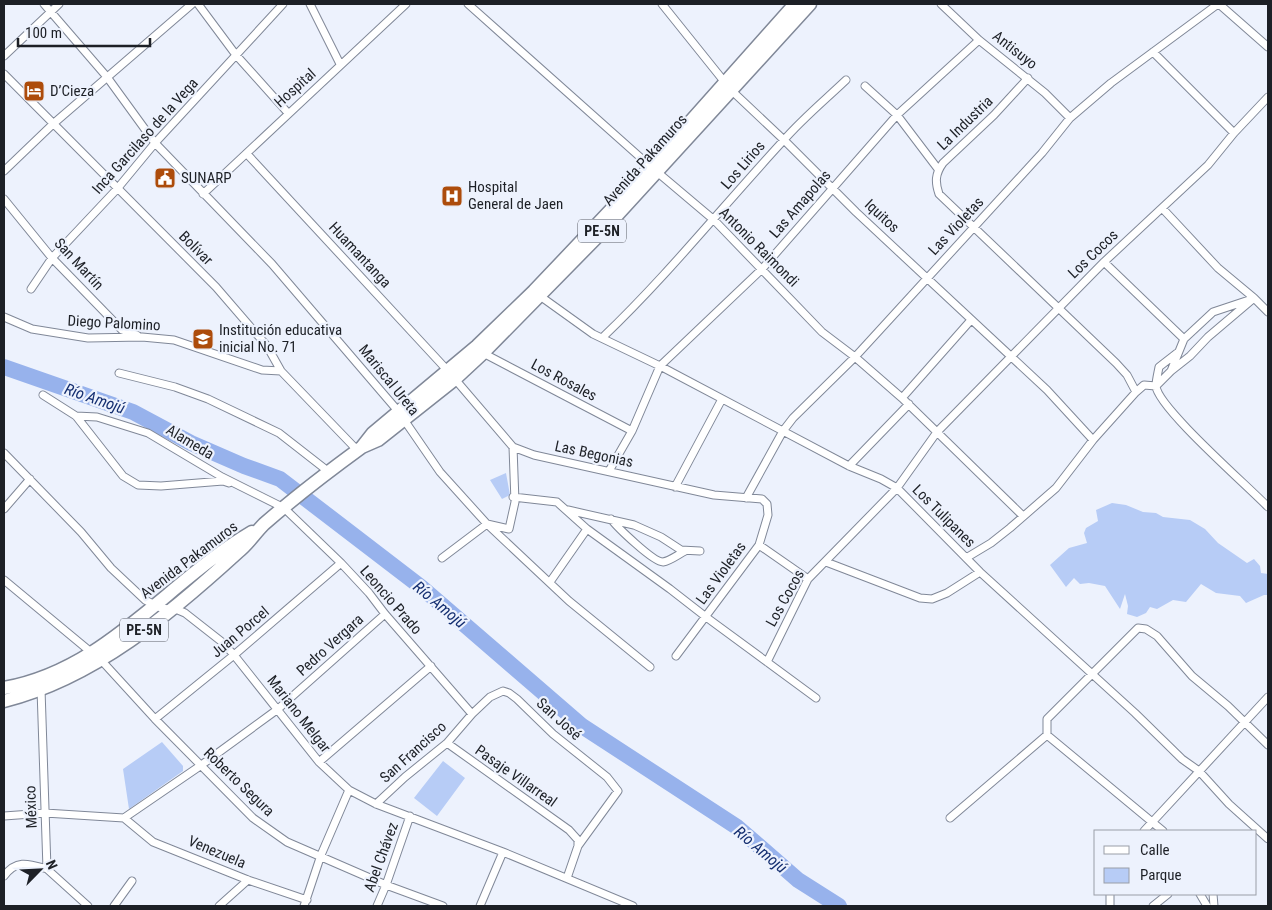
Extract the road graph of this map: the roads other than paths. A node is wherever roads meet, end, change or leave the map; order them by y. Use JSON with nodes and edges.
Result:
{"nodes":[{"id":1,"x":44,"y":4,"type":"edge"},
{"id":2,"x":59,"y":4,"type":"edge"},
{"id":3,"x":192,"y":4,"type":"edge"},
{"id":4,"x":198,"y":4,"type":"edge"},
{"id":5,"x":283,"y":4,"type":"edge"},
{"id":6,"x":310,"y":4,"type":"edge"},
{"id":7,"x":406,"y":4,"type":"edge"},
{"id":8,"x":468,"y":4,"type":"edge"},
{"id":9,"x":662,"y":4,"type":"edge"},
{"id":10,"x":810,"y":4,"type":"edge"},
{"id":11,"x":941,"y":4,"type":"edge"},
{"id":12,"x":1218,"y":4,"type":"edge"},
{"id":13,"x":792,"y":5,"type":"edge"},
{"id":14,"x":51,"y":11,"type":"junction"},
{"id":15,"x":979,"y":40,"type":"junction"},
{"id":16,"x":1268,"y":47,"type":"edge"},
{"id":17,"x":1153,"y":52,"type":"junction"},
{"id":18,"x":236,"y":55,"type":"junction"},
{"id":19,"x":4,"y":56,"type":"edge"},
{"id":20,"x":340,"y":64,"type":"junction"},
{"id":21,"x":4,"y":74,"type":"edge"},
{"id":22,"x":107,"y":77,"type":"junction"},
{"id":23,"x":1028,"y":78,"type":"junction"},
{"id":24,"x":846,"y":80,"type":"dead end"},
{"id":25,"x":728,"y":86,"type":"junction"},
{"id":26,"x":865,"y":86,"type":"dead end"},
{"id":27,"x":1268,"y":97,"type":"edge"},
{"id":28,"x":288,"y":113,"type":"junction"},
{"id":29,"x":897,"y":115,"type":"junction"},
{"id":30,"x":1070,"y":118,"type":"junction"},
{"id":31,"x":53,"y":124,"type":"junction"},
{"id":32,"x":1234,"y":133,"type":"junction"},
{"id":33,"x":784,"y":140,"type":"junction"},
{"id":34,"x":155,"y":143,"type":"junction"},
{"id":35,"x":247,"y":154,"type":"junction"},
{"id":36,"x":654,"y":169,"type":"junction"},
{"id":37,"x":938,"y":169,"type":"junction"},
{"id":38,"x":4,"y":171,"type":"edge"},
{"id":39,"x":832,"y":188,"type":"junction"},
{"id":40,"x":117,"y":189,"type":"junction"},
{"id":41,"x":203,"y":194,"type":"junction"},
{"id":42,"x":4,"y":199,"type":"edge"},
{"id":43,"x":1162,"y":208,"type":"junction"},
{"id":44,"x":714,"y":220,"type":"junction"},
{"id":45,"x":973,"y":228,"type":"junction"},
{"id":46,"x":52,"y":258,"type":"junction"},
{"id":47,"x":1104,"y":262,"type":"junction"},
{"id":48,"x":762,"y":269,"type":"junction"},
{"id":49,"x":927,"y":277,"type":"junction"},
{"id":50,"x":31,"y":289,"type":"dead end"},
{"id":51,"x":540,"y":296,"type":"junction"},
{"id":52,"x":1254,"y":298,"type":"junction"},
{"id":53,"x":1058,"y":307,"type":"junction"},
{"id":54,"x":1268,"y":312,"type":"edge"},
{"id":55,"x":4,"y":317,"type":"edge"},
{"id":56,"x":971,"y":320,"type":"junction"},
{"id":57,"x":142,"y":337,"type":"junction"},
{"id":58,"x":603,"y":337,"type":"junction"},
{"id":59,"x":1184,"y":339,"type":"junction"},
{"id":60,"x":483,"y":353,"type":"junction"},
{"id":61,"x":1177,"y":353,"type":"junction"},
{"id":62,"x":1011,"y":356,"type":"junction"},
{"id":63,"x":855,"y":357,"type":"junction"},
{"id":64,"x":660,"y":366,"type":"junction"},
{"id":65,"x":281,"y":371,"type":"junction"},
{"id":66,"x":1171,"y":371,"type":"junction"},
{"id":67,"x":118,"y":373,"type":"dead end"},
{"id":68,"x":452,"y":375,"type":"junction"},
{"id":69,"x":1156,"y":386,"type":"junction"},
{"id":70,"x":1136,"y":392,"type":"junction"},
{"id":71,"x":42,"y":395,"type":"dead end"},
{"id":72,"x":902,"y":398,"type":"junction"},
{"id":73,"x":722,"y":399,"type":"junction"},
{"id":74,"x":909,"y":404,"type":"junction"},
{"id":75,"x":76,"y":416,"type":"junction"},
{"id":76,"x":401,"y":416,"type":"junction"},
{"id":77,"x":632,"y":430,"type":"junction"},
{"id":78,"x":783,"y":431,"type":"junction"},
{"id":79,"x":937,"y":432,"type":"junction"},
{"id":80,"x":1093,"y":440,"type":"junction"},
{"id":81,"x":513,"y":447,"type":"junction"},
{"id":82,"x":360,"y":449,"type":"junction"},
{"id":83,"x":4,"y":453,"type":"edge"},
{"id":84,"x":849,"y":466,"type":"junction"},
{"id":85,"x":609,"y":471,"type":"junction"},
{"id":86,"x":326,"y":475,"type":"junction"},
{"id":87,"x":30,"y":479,"type":"junction"},
{"id":88,"x":674,"y":487,"type":"junction"},
{"id":89,"x":246,"y":488,"type":"junction"},
{"id":90,"x":897,"y":488,"type":"junction"},
{"id":91,"x":514,"y":497,"type":"junction"},
{"id":92,"x":746,"y":498,"type":"junction"},
{"id":93,"x":762,"y":499,"type":"joint"},
{"id":94,"x":288,"y":505,"type":"junction"},
{"id":95,"x":1268,"y":507,"type":"edge"},
{"id":96,"x":4,"y":509,"type":"edge"},
{"id":97,"x":565,"y":509,"type":"junction"},
{"id":98,"x":1023,"y":516,"type":"junction"},
{"id":99,"x":610,"y":518,"type":"junction"},
{"id":100,"x":487,"y":524,"type":"junction"},
{"id":101,"x":263,"y":526,"type":"junction"},
{"id":102,"x":587,"y":529,"type":"junction"},
{"id":103,"x":759,"y":545,"type":"junction"},
{"id":104,"x":685,"y":551,"type":"junction"},
{"id":105,"x":700,"y":551,"type":"dead end"},
{"id":106,"x":442,"y":558,"type":"dead end"},
{"id":107,"x":966,"y":558,"type":"junction"},
{"id":108,"x":826,"y":562,"type":"junction"},
{"id":109,"x":341,"y":563,"type":"junction"},
{"id":110,"x":980,"y":572,"type":"junction"},
{"id":111,"x":808,"y":579,"type":"junction"},
{"id":112,"x":4,"y":580,"type":"edge"},
{"id":113,"x":550,"y":582,"type":"junction"},
{"id":114,"x":155,"y":605,"type":"junction"},
{"id":115,"x":172,"y":608,"type":"junction"},
{"id":116,"x":385,"y":614,"type":"junction"},
{"id":117,"x":706,"y":617,"type":"junction"},
{"id":118,"x":234,"y":655,"type":"junction"},
{"id":119,"x":676,"y":656,"type":"dead end"},
{"id":120,"x":97,"y":657,"type":"junction"},
{"id":121,"x":767,"y":662,"type":"junction"},
{"id":122,"x":431,"y":666,"type":"junction"},
{"id":123,"x":650,"y":667,"type":"dead end"},
{"id":124,"x":1091,"y":674,"type":"junction"},
{"id":125,"x":4,"y":688,"type":"edge"},
{"id":126,"x":41,"y":689,"type":"junction"},
{"id":127,"x":490,"y":697,"type":"joint"},
{"id":128,"x":1268,"y":697,"type":"edge"},
{"id":129,"x":816,"y":698,"type":"dead end"},
{"id":130,"x":4,"y":701,"type":"edge"},
{"id":131,"x":278,"y":710,"type":"junction"},
{"id":132,"x":472,"y":714,"type":"junction"},
{"id":133,"x":155,"y":719,"type":"junction"},
{"id":134,"x":1244,"y":723,"type":"junction"},
{"id":135,"x":1046,"y":735,"type":"junction"},
{"id":136,"x":447,"y":743,"type":"junction"},
{"id":137,"x":1268,"y":745,"type":"edge"},
{"id":138,"x":319,"y":762,"type":"junction"},
{"id":139,"x":200,"y":766,"type":"junction"},
{"id":140,"x":1199,"y":771,"type":"junction"},
{"id":141,"x":349,"y":790,"type":"junction"},
{"id":142,"x":376,"y":804,"type":"junction"},
{"id":143,"x":45,"y":813,"type":"junction"},
{"id":144,"x":4,"y":816,"type":"edge"},
{"id":145,"x":410,"y":816,"type":"junction"},
{"id":146,"x":124,"y":818,"type":"junction"},
{"id":147,"x":950,"y":818,"type":"dead end"},
{"id":148,"x":1152,"y":821,"type":"junction"},
{"id":149,"x":1145,"y":830,"type":"edge"},
{"id":150,"x":1162,"y":830,"type":"edge"},
{"id":151,"x":1268,"y":839,"type":"edge"},
{"id":152,"x":578,"y":846,"type":"junction"},
{"id":153,"x":503,"y":852,"type":"junction"},
{"id":154,"x":320,"y":855,"type":"junction"},
{"id":155,"x":47,"y":868,"type":"junction"},
{"id":156,"x":4,"y":876,"type":"edge"},
{"id":157,"x":566,"y":878,"type":"junction"},
{"id":158,"x":248,"y":880,"type":"junction"},
{"id":159,"x":132,"y":881,"type":"dead end"},
{"id":160,"x":386,"y":885,"type":"junction"},
{"id":161,"x":1167,"y":895,"type":"edge"},
{"id":162,"x":305,"y":903,"type":"edge"},
{"id":163,"x":88,"y":906,"type":"edge"},
{"id":164,"x":114,"y":906,"type":"edge"},
{"id":165,"x":219,"y":906,"type":"edge"},
{"id":166,"x":377,"y":906,"type":"edge"},
{"id":167,"x":443,"y":906,"type":"edge"},
{"id":168,"x":480,"y":906,"type":"edge"},
{"id":169,"x":633,"y":906,"type":"edge"},
{"id":170,"x":1153,"y":906,"type":"edge"}],
"edges":[{"from":1,"to":14,"type":"street","name":"Mariscal Ureta"},
{"from":2,"to":14,"type":"street"},
{"from":3,"to":22,"type":"street"},
{"from":4,"to":18,"type":"street"},
{"from":5,"to":18,"type":"street","name":"Inca Garcilaso de la Vega"},
{"from":6,"to":20,"type":"street"},
{"from":7,"to":20,"type":"street","name":"Hospital"},
{"from":8,"to":36,"type":"street","name":"Antonio Raimondi"},
{"from":9,"to":25,"type":"street","name":"Iquitos"},
{"from":10,"to":25,"type":"highway","name":"Avenida Pakamuros","number":"PE-5N"},
{"from":11,"to":15,"type":"street","name":"Antisuyo"},
{"from":12,"to":16,"type":"street"},
{"from":12,"to":17,"type":"street","name":"Las Violetas"},
{"from":13,"to":25,"type":"highway","name":"Avenida Pakamuros","number":"PE-5N"},
{"from":14,"to":19,"type":"street"},
{"from":14,"to":22,"type":"street","name":"Mariscal Ureta"},
{"from":15,"to":23,"type":"street","name":"Antisuyo"},
{"from":15,"to":29,"type":"street","name":"Las Amapolas"},
{"from":17,"to":30,"type":"street","name":"Las Violetas"},
{"from":17,"to":32,"type":"street"},
{"from":18,"to":28,"type":"street"},
{"from":18,"to":34,"type":"street","name":"Inca Garcilaso de la Vega"},
{"from":20,"to":28,"type":"street","name":"Hospital"},
{"from":21,"to":31,"type":"street","name":"Bolívar"},
{"from":22,"to":31,"type":"street"},
{"from":22,"to":34,"type":"street","name":"Mariscal Ureta"},
{"from":23,"to":30,"type":"street","name":"Antisuyo"},
{"from":23,"to":37,"type":"street","name":"La Industria"},
{"from":24,"to":33,"type":"street","name":"Los Lirios"},
{"from":25,"to":33,"type":"street","name":"Iquitos"},
{"from":25,"to":36,"type":"highway","name":"Avenida Pakamuros","number":"PE-5N"},
{"from":26,"to":29,"type":"street"},
{"from":27,"to":32,"type":"street","name":"Los Cocos"},
{"from":28,"to":35,"type":"street","name":"Hospital"},
{"from":29,"to":37,"type":"street"},
{"from":29,"to":39,"type":"street","name":"Las Amapolas"},
{"from":30,"to":45,"type":"street","name":"Las Violetas"},
{"from":31,"to":38,"type":"street"},
{"from":31,"to":40,"type":"street","name":"Bolívar"},
{"from":32,"to":43,"type":"street","name":"Los Cocos"},
{"from":33,"to":39,"type":"street","name":"Iquitos"},
{"from":33,"to":44,"type":"street","name":"Los Lirios"},
{"from":34,"to":40,"type":"street","name":"Inca Garcilaso de la Vega"},
{"from":34,"to":41,"type":"street","name":"Mariscal Ureta"},
{"from":35,"to":41,"type":"street","name":"Hospital"},
{"from":35,"to":68,"type":"street","name":"Huamantanga"},
{"from":36,"to":44,"type":"street","name":"Antonio Raimondi"},
{"from":36,"to":51,"type":"highway","name":"Avenida Pakamuros","number":"PE-5N"},
{"from":36,"to":68,"type":"highway","name":"Avenida Pakamuros","number":"PE-5N"},
{"from":37,"to":45,"type":"street","name":"La Industria"},
{"from":39,"to":48,"type":"street","name":"Las Amapolas"},
{"from":39,"to":49,"type":"street","name":"Iquitos"},
{"from":40,"to":46,"type":"street","name":"Inca Garcilaso de la Vega"},
{"from":40,"to":65,"type":"street","name":"Bolívar"},
{"from":41,"to":76,"type":"street","name":"Mariscal Ureta"},
{"from":42,"to":46,"type":"street","name":"San Martín"},
{"from":43,"to":47,"type":"street","name":"Los Cocos"},
{"from":43,"to":52,"type":"street"},
{"from":44,"to":48,"type":"street","name":"Antonio Raimondi"},
{"from":44,"to":58,"type":"street","name":"Los Lirios"},
{"from":45,"to":49,"type":"street","name":"Las Violetas"},
{"from":45,"to":53,"type":"street"},
{"from":46,"to":50,"type":"street","name":"Inca Garcilaso de la Vega"},
{"from":46,"to":57,"type":"street","name":"San Martín"},
{"from":47,"to":53,"type":"street","name":"Los Cocos"},
{"from":47,"to":59,"type":"street"},
{"from":48,"to":63,"type":"street","name":"Antonio Raimondi"},
{"from":48,"to":64,"type":"street","name":"Las Amapolas"},
{"from":49,"to":56,"type":"street","name":"Iquitos"},
{"from":49,"to":63,"type":"street","name":"Las Violetas"},
{"from":51,"to":58,"type":"street","name":"Los Tulipanes"},
{"from":51,"to":60,"type":"highway","name":"Avenida Pakamuros","number":"PE-5N"},
{"from":52,"to":54,"type":"street"},
{"from":52,"to":59,"type":"street"},
{"from":52,"to":66,"type":"street"},
{"from":53,"to":62,"type":"street","name":"Los Cocos"},
{"from":53,"to":70,"type":"street"},
{"from":55,"to":57,"type":"street","name":"Diego Palomino"},
{"from":56,"to":62,"type":"street","name":"Iquitos"},
{"from":56,"to":72,"type":"street"},
{"from":57,"to":65,"type":"street","name":"Diego Palomino"},
{"from":58,"to":64,"type":"street","name":"Los Tulipanes"},
{"from":59,"to":61,"type":"street"},
{"from":60,"to":68,"type":"highway","name":"Avenida Pakamuros","number":"PE-5N"},
{"from":60,"to":77,"type":"street","name":"Los Rosales"},
{"from":61,"to":66,"type":"street"},
{"from":61,"to":69,"type":"street"},
{"from":62,"to":79,"type":"street","name":"Los Cocos"},
{"from":62,"to":80,"type":"street","name":"Iquitos"},
{"from":63,"to":72,"type":"street","name":"Antonio Raimondi"},
{"from":63,"to":78,"type":"street","name":"Las Violetas"},
{"from":64,"to":73,"type":"street","name":"Los Tulipanes"},
{"from":64,"to":77,"type":"street","name":"Las Amapolas"},
{"from":65,"to":82,"type":"street","name":"Bolívar"},
{"from":66,"to":69,"type":"street"},
{"from":67,"to":86,"type":"street"},
{"from":68,"to":76,"type":"highway","name":"Avenida Pakamuros","number":"PE-5N"},
{"from":68,"to":81,"type":"street","name":"Las Begonias"},
{"from":69,"to":70,"type":"street"},
{"from":69,"to":95,"type":"street"},
{"from":70,"to":80,"type":"street"},
{"from":71,"to":75,"type":"street"},
{"from":72,"to":74,"type":"street","name":"Antonio Raimondi"},
{"from":73,"to":78,"type":"street","name":"Los Tulipanes"},
{"from":73,"to":88,"type":"street"},
{"from":74,"to":79,"type":"street","name":"Antonio Raimondi"},
{"from":74,"to":84,"type":"street"},
{"from":75,"to":89,"type":"street","name":"Alameda"},
{"from":75,"to":89,"type":"street"},
{"from":76,"to":82,"type":"highway","name":"Avenida Pakamuros","number":"PE-5N"},
{"from":76,"to":100,"type":"street","name":"Mariscal Ureta"},
{"from":77,"to":85,"type":"street","name":"Las Amapolas"},
{"from":78,"to":84,"type":"street","name":"Los Tulipanes"},
{"from":78,"to":92,"type":"street","name":"Las Violetas"},
{"from":79,"to":90,"type":"street","name":"Los Cocos"},
{"from":79,"to":98,"type":"street","name":"Antonio Raimondi"},
{"from":80,"to":98,"type":"street"},
{"from":81,"to":85,"type":"street","name":"Las Begonias"},
{"from":81,"to":91,"type":"street"},
{"from":82,"to":86,"type":"highway","name":"Avenida Pakamuros","number":"PE-5N"},
{"from":83,"to":87,"type":"street","name":"Mariano Melgar"},
{"from":84,"to":90,"type":"street","name":"Los Tulipanes"},
{"from":85,"to":88,"type":"street","name":"Las Begonias"},
{"from":86,"to":94,"type":"highway","name":"Avenida Pakamuros","number":"PE-5N"},
{"from":87,"to":96,"type":"street"},
{"from":87,"to":114,"type":"street","name":"Mariano Melgar"},
{"from":88,"to":92,"type":"street","name":"Las Begonias"},
{"from":89,"to":94,"type":"street","name":"Alameda"},
{"from":90,"to":107,"type":"street","name":"Los Tulipanes"},
{"from":90,"to":108,"type":"street","name":"Los Cocos"},
{"from":91,"to":97,"type":"street"},
{"from":91,"to":100,"type":"street"},
{"from":92,"to":93,"type":"street","name":"Las Begonias"},
{"from":93,"to":103,"type":"street","name":"Las Violetas"},
{"from":94,"to":101,"type":"highway","number":"PE-5N"},
{"from":94,"to":109,"type":"street","name":"Leoncio Prado"},
{"from":97,"to":99,"type":"street"},
{"from":97,"to":102,"type":"street"},
{"from":98,"to":107,"type":"street"},
{"from":99,"to":104,"type":"street"},
{"from":99,"to":104,"type":"street"},
{"from":100,"to":106,"type":"street"},
{"from":100,"to":113,"type":"street","name":"Mariscal Ureta"},
{"from":101,"to":114,"type":"highway","name":"Avenida Pakamuros","number":"PE-5N"},
{"from":101,"to":115,"type":"highway","number":"PE-5N"},
{"from":102,"to":113,"type":"street"},
{"from":102,"to":117,"type":"street"},
{"from":103,"to":111,"type":"street"},
{"from":103,"to":117,"type":"street","name":"Las Violetas"},
{"from":104,"to":105,"type":"street"},
{"from":107,"to":110,"type":"street","name":"Los Tulipanes"},
{"from":108,"to":110,"type":"street"},
{"from":108,"to":111,"type":"street","name":"Los Cocos"},
{"from":109,"to":116,"type":"street","name":"Leoncio Prado"},
{"from":109,"to":118,"type":"street","name":"Juan Porcel"},
{"from":110,"to":124,"type":"street","name":"Los Tulipanes"},
{"from":111,"to":121,"type":"street","name":"Los Cocos"},
{"from":112,"to":120,"type":"street","name":"Roberto Segura"},
{"from":113,"to":123,"type":"street","name":"Mariscal Ureta"},
{"from":114,"to":115,"type":"street","name":"Mariano Melgar"},
{"from":114,"to":120,"type":"highway","name":"Avenida Pakamuros","number":"PE-5N"},
{"from":115,"to":118,"type":"street","name":"Mariano Melgar"},
{"from":115,"to":120,"type":"highway","number":"PE-5N"},
{"from":116,"to":122,"type":"street","name":"Leoncio Prado"},
{"from":116,"to":131,"type":"street","name":"Pedro Vergara"},
{"from":117,"to":119,"type":"street","name":"Las Violetas"},
{"from":117,"to":121,"type":"street"},
{"from":118,"to":131,"type":"street","name":"Mariano Melgar"},
{"from":118,"to":133,"type":"street","name":"Juan Porcel"},
{"from":120,"to":125,"type":"highway","name":"Avenida Pakamuros","number":"PE-5N"},
{"from":120,"to":126,"type":"highway","number":"PE-5N"},
{"from":120,"to":133,"type":"street","name":"Roberto Segura"},
{"from":121,"to":129,"type":"street"},
{"from":122,"to":132,"type":"street","name":"Leoncio Prado"},
{"from":122,"to":138,"type":"street"},
{"from":124,"to":134,"type":"street"},
{"from":124,"to":135,"type":"street"},
{"from":124,"to":140,"type":"street","name":"Los Tulipanes"},
{"from":126,"to":130,"type":"highway","number":"PE-5N"},
{"from":126,"to":143,"type":"street","name":"México"},
{"from":127,"to":132,"type":"street","name":"San Francisco"},
{"from":127,"to":152,"type":"street","name":"San José"},
{"from":128,"to":134,"type":"street"},
{"from":131,"to":138,"type":"street","name":"Mariano Melgar"},
{"from":131,"to":139,"type":"street","name":"Pedro Vergara"},
{"from":132,"to":136,"type":"street","name":"San Francisco"},
{"from":133,"to":139,"type":"street","name":"Roberto Segura"},
{"from":134,"to":137,"type":"street"},
{"from":134,"to":140,"type":"street"},
{"from":135,"to":147,"type":"street"},
{"from":135,"to":148,"type":"street"},
{"from":136,"to":142,"type":"street","name":"San Francisco"},
{"from":136,"to":152,"type":"street","name":"Pasaje Villarreal"},
{"from":138,"to":141,"type":"street","name":"Mariano Melgar"},
{"from":139,"to":146,"type":"street","name":"Pedro Vergara"},
{"from":139,"to":154,"type":"street","name":"Roberto Segura"},
{"from":140,"to":148,"type":"street"},
{"from":140,"to":151,"type":"street","name":"Los Tulipanes"},
{"from":141,"to":142,"type":"street","name":"Mariano Melgar"},
{"from":141,"to":154,"type":"street"},
{"from":142,"to":145,"type":"street","name":"Mariano Melgar"},
{"from":143,"to":144,"type":"street"},
{"from":143,"to":146,"type":"street"},
{"from":143,"to":155,"type":"street","name":"México"},
{"from":145,"to":153,"type":"street","name":"Mariano Melgar"},
{"from":145,"to":160,"type":"street","name":"Abel Chávez"},
{"from":146,"to":158,"type":"street","name":"Venezuela"},
{"from":148,"to":149,"type":"street"},
{"from":148,"to":150,"type":"street"},
{"from":152,"to":157,"type":"street"},
{"from":153,"to":157,"type":"street","name":"Mariano Melgar"},
{"from":153,"to":168,"type":"street"},
{"from":154,"to":160,"type":"street","name":"Roberto Segura"},
{"from":154,"to":162,"type":"street"},
{"from":155,"to":156,"type":"street"},
{"from":155,"to":163,"type":"street"},
{"from":157,"to":169,"type":"street","name":"Mariano Melgar"},
{"from":158,"to":162,"type":"street","name":"Venezuela"},
{"from":158,"to":165,"type":"street"},
{"from":159,"to":164,"type":"street"},
{"from":160,"to":166,"type":"street","name":"Abel Chávez"},
{"from":160,"to":167,"type":"street","name":"Roberto Segura"},
{"from":161,"to":170,"type":"street"}]}
